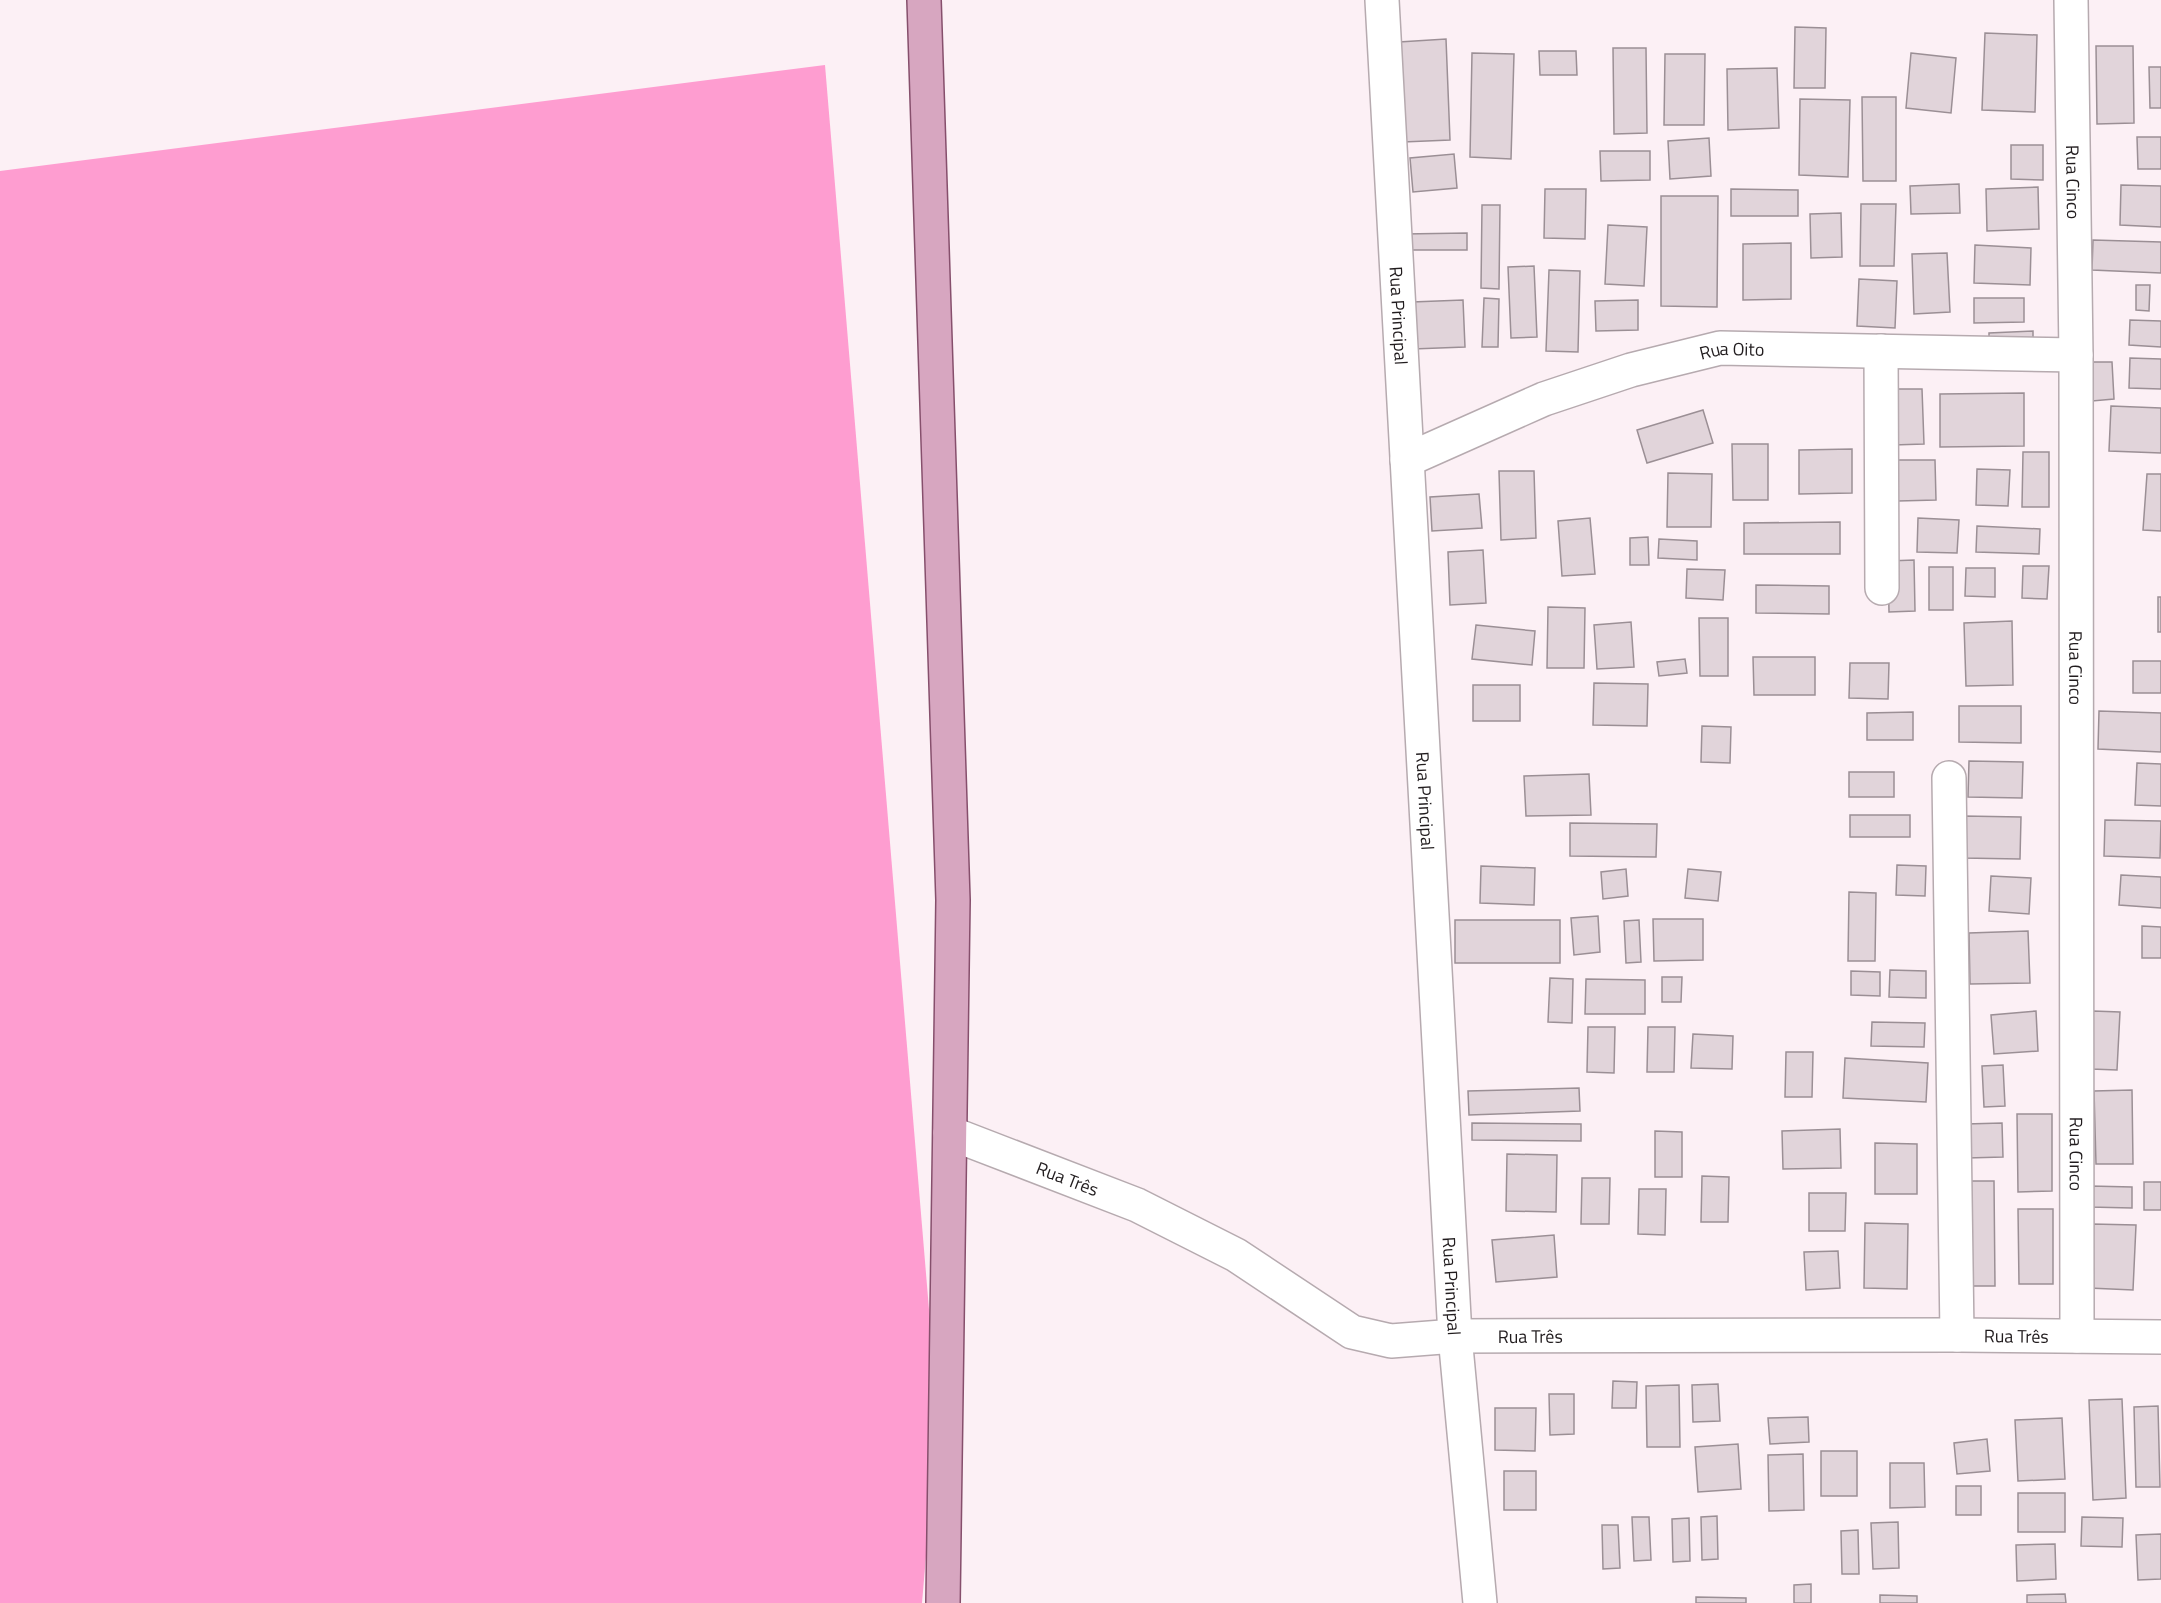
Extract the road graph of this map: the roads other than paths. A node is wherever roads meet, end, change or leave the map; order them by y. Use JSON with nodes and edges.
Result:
{"nodes":[{"id":1,"x":924,"y":0,"type":"edge"},
{"id":2,"x":1382,"y":0,"type":"edge"},
{"id":3,"x":2071,"y":0,"type":"edge"},
{"id":4,"x":1881,"y":351,"type":"junction"},
{"id":5,"x":2076,"y":356,"type":"junction"},
{"id":6,"x":1407,"y":460,"type":"junction"},
{"id":7,"x":1882,"y":588,"type":"dead end"},
{"id":8,"x":1949,"y":778,"type":"dead end"},
{"id":9,"x":950,"y":1133,"type":"junction"},
{"id":10,"x":1957,"y":1335,"type":"junction"},
{"id":11,"x":1455,"y":1336,"type":"junction"},
{"id":12,"x":2077,"y":1336,"type":"junction"},
{"id":13,"x":2161,"y":1338,"type":"edge"},
{"id":14,"x":943,"y":1603,"type":"edge"},
{"id":15,"x":1480,"y":1603,"type":"edge"}],
"edges":[{"from":1,"to":9,"type":"main road"},
{"from":2,"to":6,"type":"street","name":"Rua Principal"},
{"from":3,"to":5,"type":"street","name":"Rua Cinco"},
{"from":4,"to":5,"type":"street","name":"Rua Oito"},
{"from":4,"to":6,"type":"street","name":"Rua Oito"},
{"from":4,"to":7,"type":"street"},
{"from":5,"to":12,"type":"street","name":"Rua Cinco"},
{"from":6,"to":11,"type":"street","name":"Rua Principal"},
{"from":8,"to":10,"type":"street"},
{"from":9,"to":11,"type":"street","name":"Rua Três"},
{"from":9,"to":14,"type":"main road"},
{"from":10,"to":11,"type":"street","name":"Rua Três"},
{"from":10,"to":12,"type":"street","name":"Rua Três"},
{"from":11,"to":15,"type":"street","name":"Rua Principal"},
{"from":12,"to":13,"type":"street","name":"Rua Três"}]}
